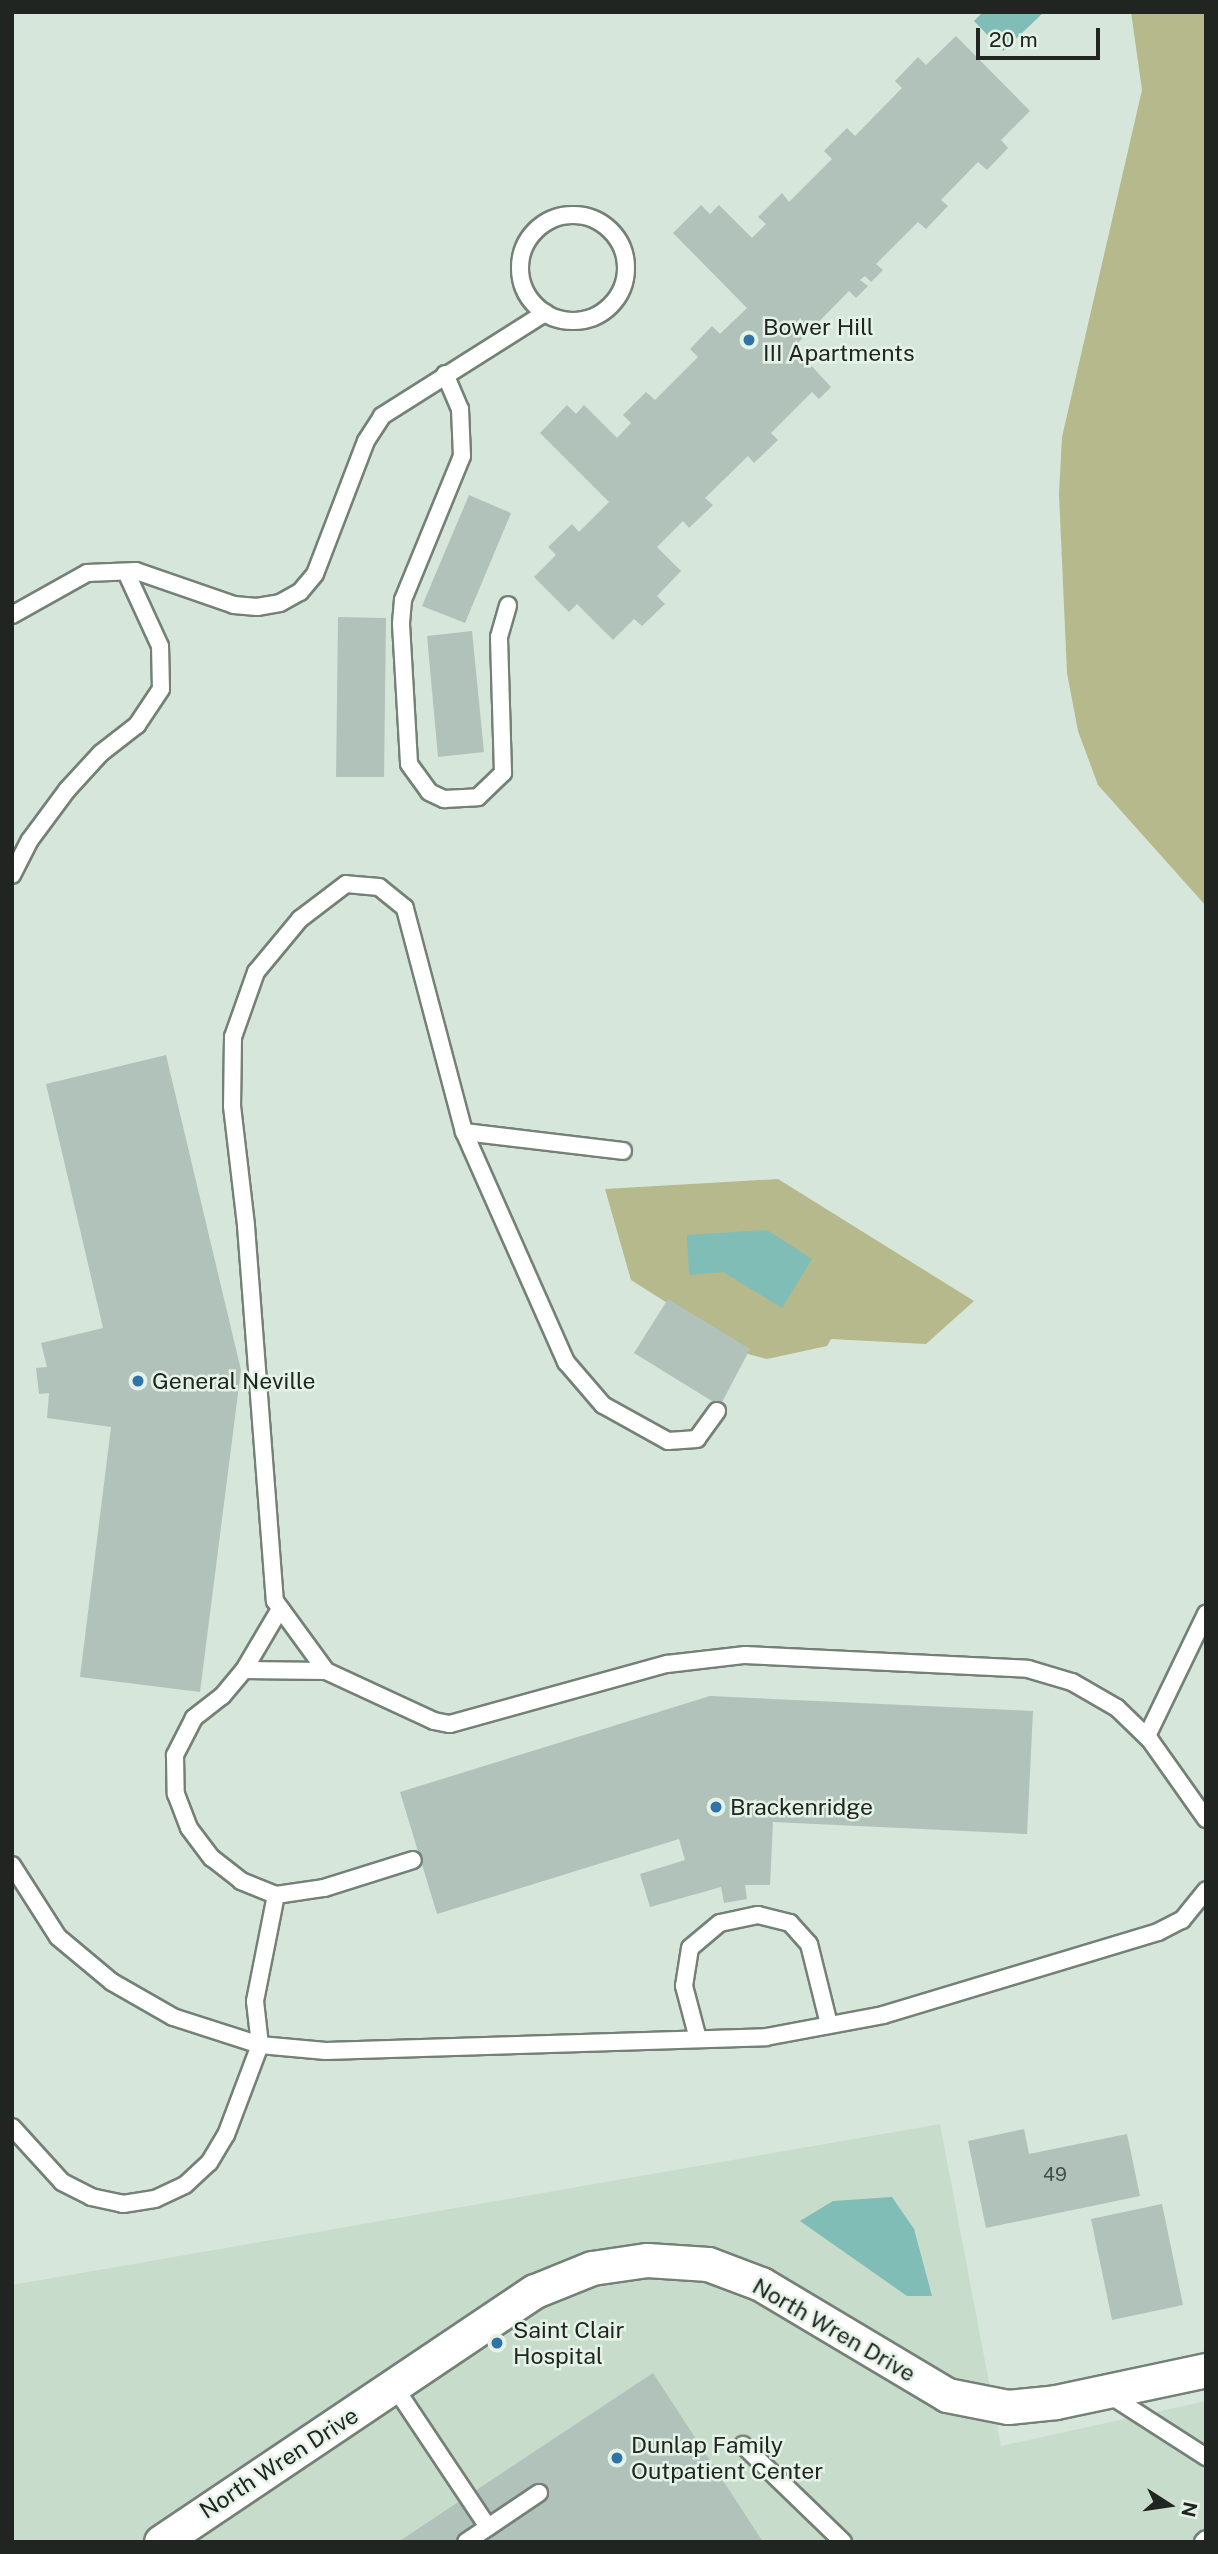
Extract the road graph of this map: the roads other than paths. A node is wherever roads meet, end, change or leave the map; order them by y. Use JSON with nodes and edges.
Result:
{"nodes":[{"id":1,"x":545,"y":313,"type":"junction"},
{"id":2,"x":445,"y":373,"type":"junction"},
{"id":3,"x":126,"y":572,"type":"junction"},
{"id":4,"x":508,"y":605,"type":"dead end"},
{"id":5,"x":12,"y":615,"type":"edge"},
{"id":6,"x":12,"y":875,"type":"edge"},
{"id":7,"x":464,"y":1132,"type":"junction"},
{"id":8,"x":623,"y":1151,"type":"dead end"},
{"id":9,"x":717,"y":1410,"type":"dead end"},
{"id":10,"x":280,"y":1609,"type":"junction"},
{"id":11,"x":1206,"y":1614,"type":"edge"},
{"id":12,"x":244,"y":1670,"type":"junction"},
{"id":13,"x":326,"y":1671,"type":"junction"},
{"id":14,"x":1147,"y":1736,"type":"junction"},
{"id":15,"x":1206,"y":1819,"type":"edge"},
{"id":16,"x":413,"y":1860,"type":"dead end"},
{"id":17,"x":12,"y":1865,"type":"edge"},
{"id":18,"x":1206,"y":1890,"type":"edge"},
{"id":19,"x":276,"y":1895,"type":"junction"},
{"id":20,"x":829,"y":2024,"type":"junction"},
{"id":21,"x":698,"y":2039,"type":"junction"},
{"id":22,"x":260,"y":2045,"type":"junction"},
{"id":23,"x":12,"y":2127,"type":"edge"},
{"id":24,"x":1206,"y":2370,"type":"edge"},
{"id":25,"x":396,"y":2389,"type":"junction"},
{"id":26,"x":1103,"y":2391,"type":"junction"},
{"id":27,"x":743,"y":2445,"type":"dead end"},
{"id":28,"x":1206,"y":2457,"type":"edge"},
{"id":29,"x":539,"y":2493,"type":"dead end"},
{"id":30,"x":488,"y":2527,"type":"junction"},
{"id":31,"x":170,"y":2539,"type":"edge"},
{"id":32,"x":466,"y":2542,"type":"edge"},
{"id":33,"x":843,"y":2542,"type":"edge"}],
"edges":[{"from":1,"to":1,"type":"lane"},
{"from":1,"to":2,"type":"lane"},
{"from":2,"to":3,"type":"lane"},
{"from":2,"to":4,"type":"lane"},
{"from":3,"to":5,"type":"lane"},
{"from":3,"to":6,"type":"lane"},
{"from":7,"to":8,"type":"lane"},
{"from":7,"to":9,"type":"lane"},
{"from":7,"to":10,"type":"lane"},
{"from":10,"to":12,"type":"lane"},
{"from":10,"to":13,"type":"lane"},
{"from":11,"to":14,"type":"lane"},
{"from":12,"to":13,"type":"lane"},
{"from":12,"to":19,"type":"lane"},
{"from":13,"to":14,"type":"lane"},
{"from":14,"to":15,"type":"lane"},
{"from":16,"to":19,"type":"lane"},
{"from":17,"to":22,"type":"lane"},
{"from":18,"to":20,"type":"lane"},
{"from":19,"to":22,"type":"lane"},
{"from":20,"to":21,"type":"lane"},
{"from":20,"to":21,"type":"lane"},
{"from":21,"to":22,"type":"lane"},
{"from":22,"to":23,"type":"lane"},
{"from":24,"to":26,"type":"street","name":"North Wren Drive"},
{"from":25,"to":26,"type":"street","name":"North Wren Drive"},
{"from":25,"to":30,"type":"lane"},
{"from":25,"to":31,"type":"street","name":"North Wren Drive"},
{"from":26,"to":28,"type":"lane"},
{"from":27,"to":33,"type":"lane"},
{"from":29,"to":30,"type":"lane"},
{"from":30,"to":32,"type":"lane"}]}
